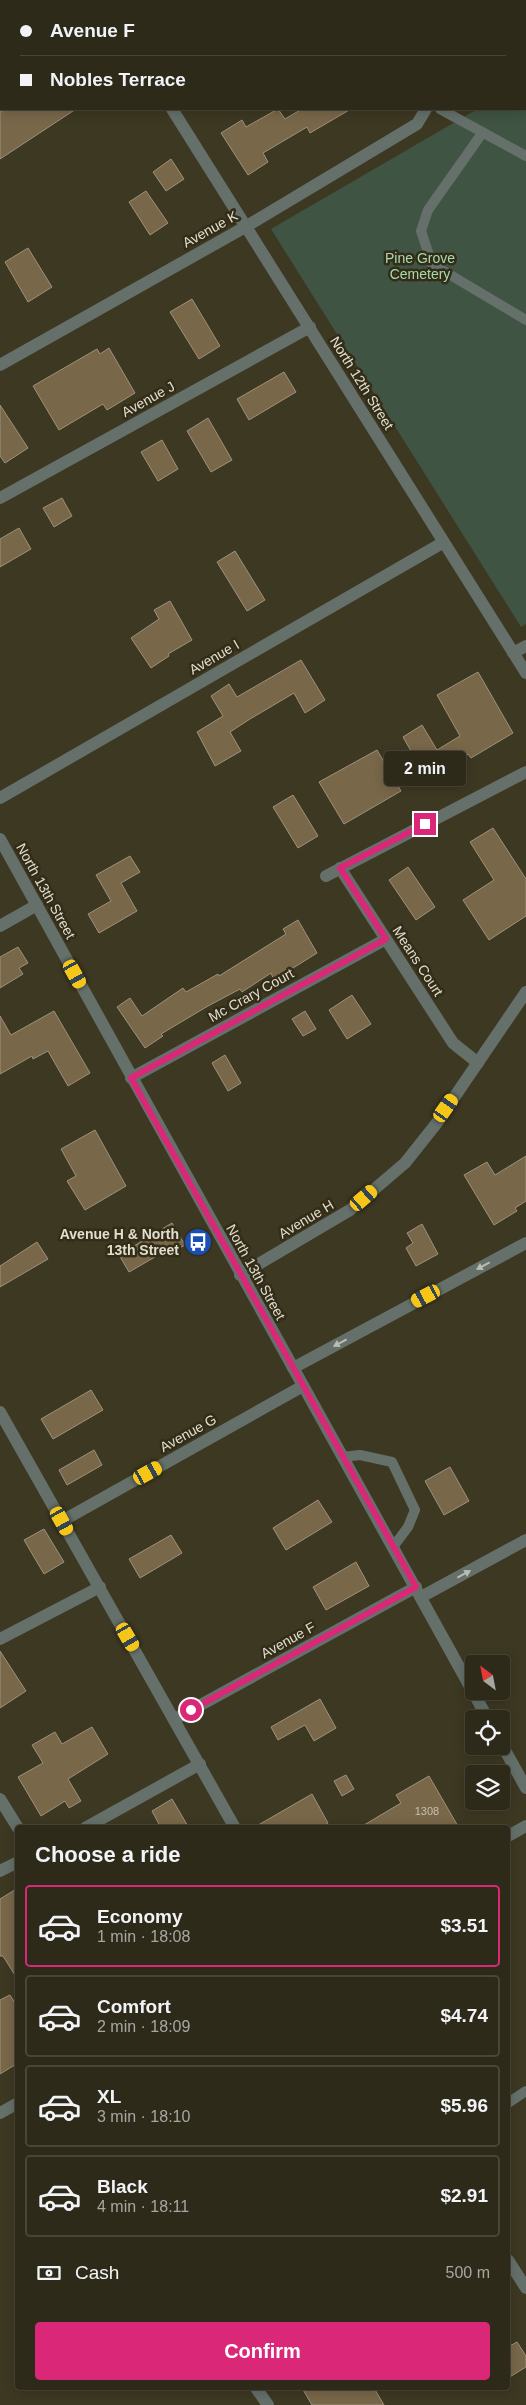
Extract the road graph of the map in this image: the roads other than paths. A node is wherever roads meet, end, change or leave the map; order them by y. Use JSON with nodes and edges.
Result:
{"nodes":[{"id":1,"x":173,"y":110,"type":"edge"},
{"id":2,"x":425,"y":110,"type":"edge"},
{"id":3,"x":442,"y":110,"type":"edge"},
{"id":4,"x":483,"y":132,"type":"junction"},
{"id":5,"x":526,"y":156,"type":"edge"},
{"id":6,"x":247,"y":226,"type":"junction"},
{"id":7,"x":526,"y":320,"type":"edge"},
{"id":8,"x":310,"y":327,"type":"junction"},
{"id":9,"x":0,"y":365,"type":"edge"},
{"id":10,"x":0,"y":498,"type":"edge"},
{"id":11,"x":444,"y":542,"type":"junction"},
{"id":12,"x":526,"y":646,"type":"edge"},
{"id":13,"x":513,"y":653,"type":"junction"},
{"id":14,"x":526,"y":673,"type":"edge"},
{"id":15,"x":526,"y":772,"type":"edge"},
{"id":16,"x":0,"y":798,"type":"edge"},
{"id":17,"x":0,"y":839,"type":"edge"},
{"id":18,"x":340,"y":868,"type":"junction"},
{"id":19,"x":326,"y":876,"type":"dead end"},
{"id":20,"x":38,"y":905,"type":"junction"},
{"id":21,"x":0,"y":926,"type":"edge"},
{"id":22,"x":386,"y":939,"type":"junction"},
{"id":23,"x":526,"y":992,"type":"edge"},
{"id":24,"x":478,"y":1063,"type":"junction"},
{"id":25,"x":131,"y":1078,"type":"junction"},
{"id":26,"x":526,"y":1243,"type":"edge"},
{"id":27,"x":240,"y":1275,"type":"junction"},
{"id":28,"x":293,"y":1368,"type":"junction"},
{"id":29,"x":303,"y":1386,"type":"junction"},
{"id":30,"x":0,"y":1412,"type":"edge"},
{"id":31,"x":342,"y":1456,"type":"junction"},
{"id":32,"x":62,"y":1521,"type":"junction"},
{"id":33,"x":526,"y":1540,"type":"edge"},
{"id":34,"x":393,"y":1547,"type":"junction"},
{"id":35,"x":100,"y":1587,"type":"junction"},
{"id":36,"x":418,"y":1592,"type":"junction"},
{"id":37,"x":0,"y":1639,"type":"edge"},
{"id":38,"x":483,"y":1710,"type":"edge"},
{"id":39,"x":175,"y":1719,"type":"junction"},
{"id":40,"x":508,"y":1755,"type":"edge"},
{"id":41,"x":200,"y":1764,"type":"junction"},
{"id":42,"x":526,"y":1788,"type":"edge"},
{"id":43,"x":0,"y":1799,"type":"edge"},
{"id":44,"x":16,"y":1825,"type":"edge"},
{"id":45,"x":90,"y":1825,"type":"edge"},
{"id":46,"x":233,"y":1825,"type":"edge"},
{"id":47,"x":526,"y":1826,"type":"edge"},
{"id":48,"x":510,"y":1835,"type":"edge"},
{"id":49,"x":15,"y":1864,"type":"edge"},
{"id":50,"x":0,"y":1871,"type":"edge"},
{"id":51,"x":526,"y":2091,"type":"edge"},
{"id":52,"x":510,"y":2102,"type":"edge"},
{"id":53,"x":15,"y":2105,"type":"edge"},
{"id":54,"x":0,"y":2113,"type":"edge"},
{"id":55,"x":510,"y":2263,"type":"edge"},
{"id":56,"x":526,"y":2288,"type":"edge"},
{"id":57,"x":257,"y":2390,"type":"edge"},
{"id":58,"x":268,"y":2405,"type":"edge"}],
"edges":[{"from":1,"to":6,"type":"street","name":"North 12th Street"},
{"from":2,"to":6,"type":"street","name":"Avenue K"},
{"from":3,"to":4,"type":"lane"},
{"from":4,"to":5,"type":"lane"},
{"from":4,"to":7,"type":"lane"},
{"from":6,"to":8,"type":"street","name":"North 12th Street"},
{"from":6,"to":9,"type":"street","name":"Avenue K"},
{"from":8,"to":10,"type":"street","name":"Avenue J"},
{"from":8,"to":11,"type":"street","name":"North 12th Street"},
{"from":11,"to":13,"type":"street","name":"North 12th Street"},
{"from":11,"to":16,"type":"street","name":"Avenue I"},
{"from":12,"to":13,"type":"street"},
{"from":13,"to":14,"type":"street","name":"North 12th Street"},
{"from":15,"to":18,"type":"street"},
{"from":17,"to":20,"type":"street","name":"North 13th Street"},
{"from":18,"to":19,"type":"street"},
{"from":18,"to":22,"type":"street","name":"Means Court"},
{"from":20,"to":21,"type":"street"},
{"from":20,"to":25,"type":"street","name":"North 13th Street"},
{"from":22,"to":24,"type":"street","name":"Means Court"},
{"from":22,"to":25,"type":"street","name":"Mc Crary Court"},
{"from":23,"to":24,"type":"street","name":"Avenue H"},
{"from":24,"to":27,"type":"street","name":"Avenue H"},
{"from":25,"to":27,"type":"street","name":"North 13th Street"},
{"from":26,"to":28,"type":"street","one_way":true},
{"from":27,"to":28,"type":"street","name":"North 13th Street"},
{"from":28,"to":29,"type":"street","name":"North 13th Street"},
{"from":29,"to":31,"type":"street","name":"North 13th Street"},
{"from":29,"to":32,"type":"street","name":"Avenue G"},
{"from":30,"to":32,"type":"street"},
{"from":31,"to":34,"type":"street","name":"North 13th Street"},
{"from":31,"to":34,"type":"lane"},
{"from":32,"to":35,"type":"street"},
{"from":36,"to":33,"type":"street","name":"Avenue F","one_way":true},
{"from":34,"to":36,"type":"street","name":"North 13th Street"},
{"from":35,"to":37,"type":"street"},
{"from":35,"to":39,"type":"street"},
{"from":36,"to":38,"type":"street","name":"North 13th Street"},
{"from":36,"to":39,"type":"street","name":"Avenue F"},
{"from":39,"to":41,"type":"street"},
{"from":40,"to":42,"type":"street"},
{"from":41,"to":45,"type":"street"},
{"from":41,"to":46,"type":"street"},
{"from":43,"to":44,"type":"street"},
{"from":47,"to":48,"type":"street"},
{"from":49,"to":50,"type":"street"},
{"from":51,"to":52,"type":"lane"},
{"from":53,"to":54,"type":"street"},
{"from":55,"to":56,"type":"street"},
{"from":57,"to":58,"type":"street"}]}
